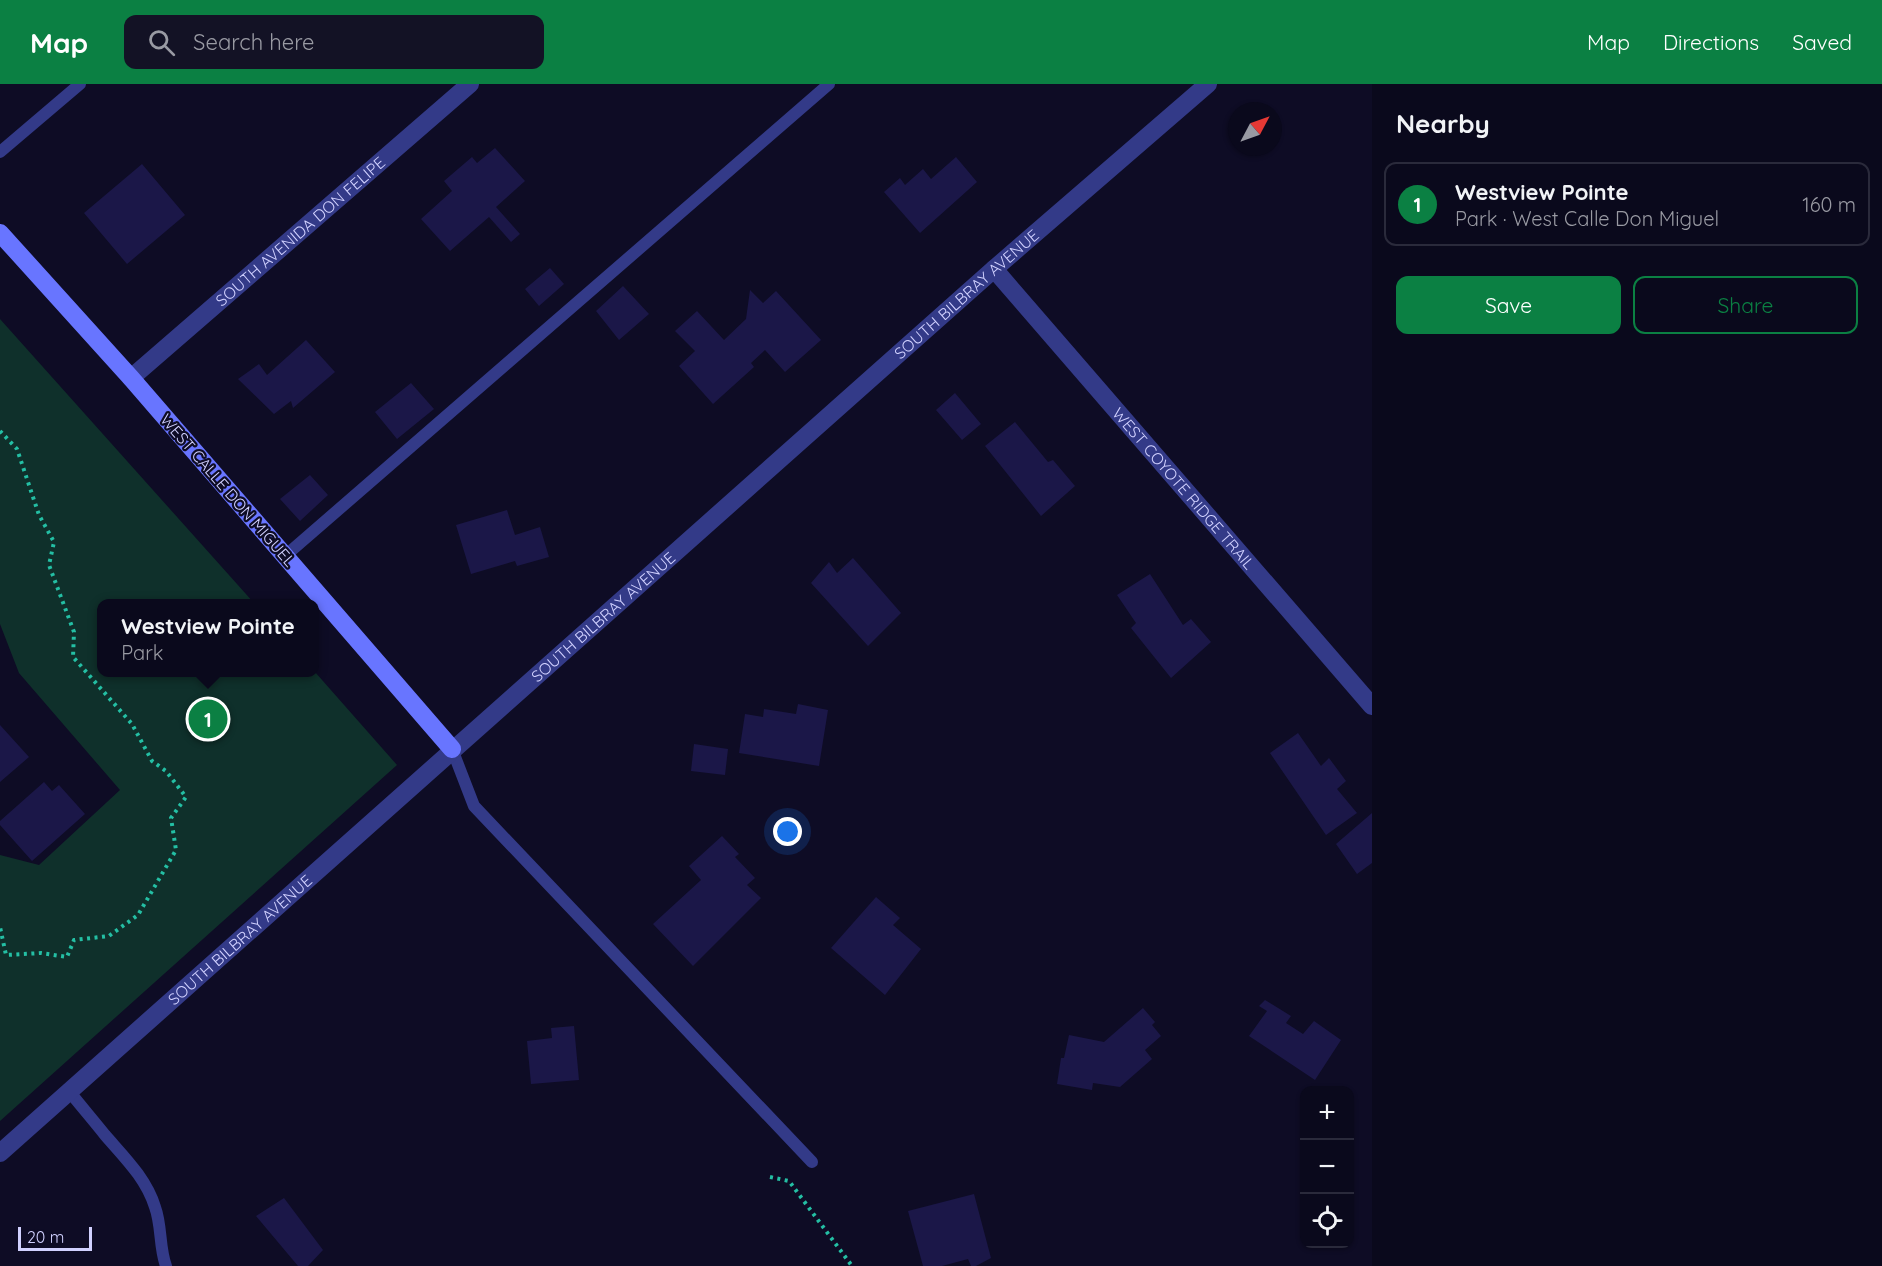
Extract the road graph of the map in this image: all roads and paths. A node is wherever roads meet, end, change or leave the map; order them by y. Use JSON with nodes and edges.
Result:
{"nodes":[{"id":1,"x":80,"y":84,"type":"edge"},
{"id":2,"x":470,"y":84,"type":"edge"},
{"id":3,"x":829,"y":84,"type":"edge"},
{"id":4,"x":1208,"y":84,"type":"edge"},
{"id":5,"x":0,"y":152,"type":"edge"},
{"id":6,"x":0,"y":233,"type":"edge"},
{"id":7,"x":994,"y":269,"type":"junction"},
{"id":8,"x":131,"y":378,"type":"junction"},
{"id":9,"x":0,"y":431,"type":"edge"},
{"id":10,"x":285,"y":556,"type":"junction"},
{"id":11,"x":1372,"y":706,"type":"edge"},
{"id":12,"x":452,"y":749,"type":"junction"},
{"id":13,"x":0,"y":927,"type":"edge"},
{"id":14,"x":69,"y":1091,"type":"junction"},
{"id":15,"x":0,"y":1153,"type":"edge"},
{"id":16,"x":812,"y":1162,"type":"dead end"},
{"id":17,"x":770,"y":1177,"type":"dead end"},
{"id":18,"x":166,"y":1266,"type":"edge"},
{"id":19,"x":852,"y":1266,"type":"edge"}],
"edges":[{"from":1,"to":5,"type":"lane"},
{"from":2,"to":8,"type":"street","name":"SOUTH AVENIDA DON FELIPE"},
{"from":3,"to":10,"type":"lane"},
{"from":4,"to":7,"type":"street","name":"SOUTH BILBRAY AVENUE"},
{"from":6,"to":8,"type":"street","name":"WEST CALLE DON MIGUEL"},
{"from":7,"to":11,"type":"street","name":"WEST COYOTE RIDGE TRAIL"},
{"from":7,"to":12,"type":"street","name":"SOUTH BILBRAY AVENUE"},
{"from":8,"to":10,"type":"street","name":"WEST CALLE DON MIGUEL"},
{"from":9,"to":13,"type":"path"},
{"from":10,"to":12,"type":"street","name":"WEST CALLE DON MIGUEL"},
{"from":12,"to":14,"type":"street","name":"SOUTH BILBRAY AVENUE"},
{"from":12,"to":16,"type":"lane"},
{"from":14,"to":15,"type":"street","name":"SOUTH BILBRAY AVENUE"},
{"from":14,"to":18,"type":"lane"},
{"from":17,"to":19,"type":"path"}]}
